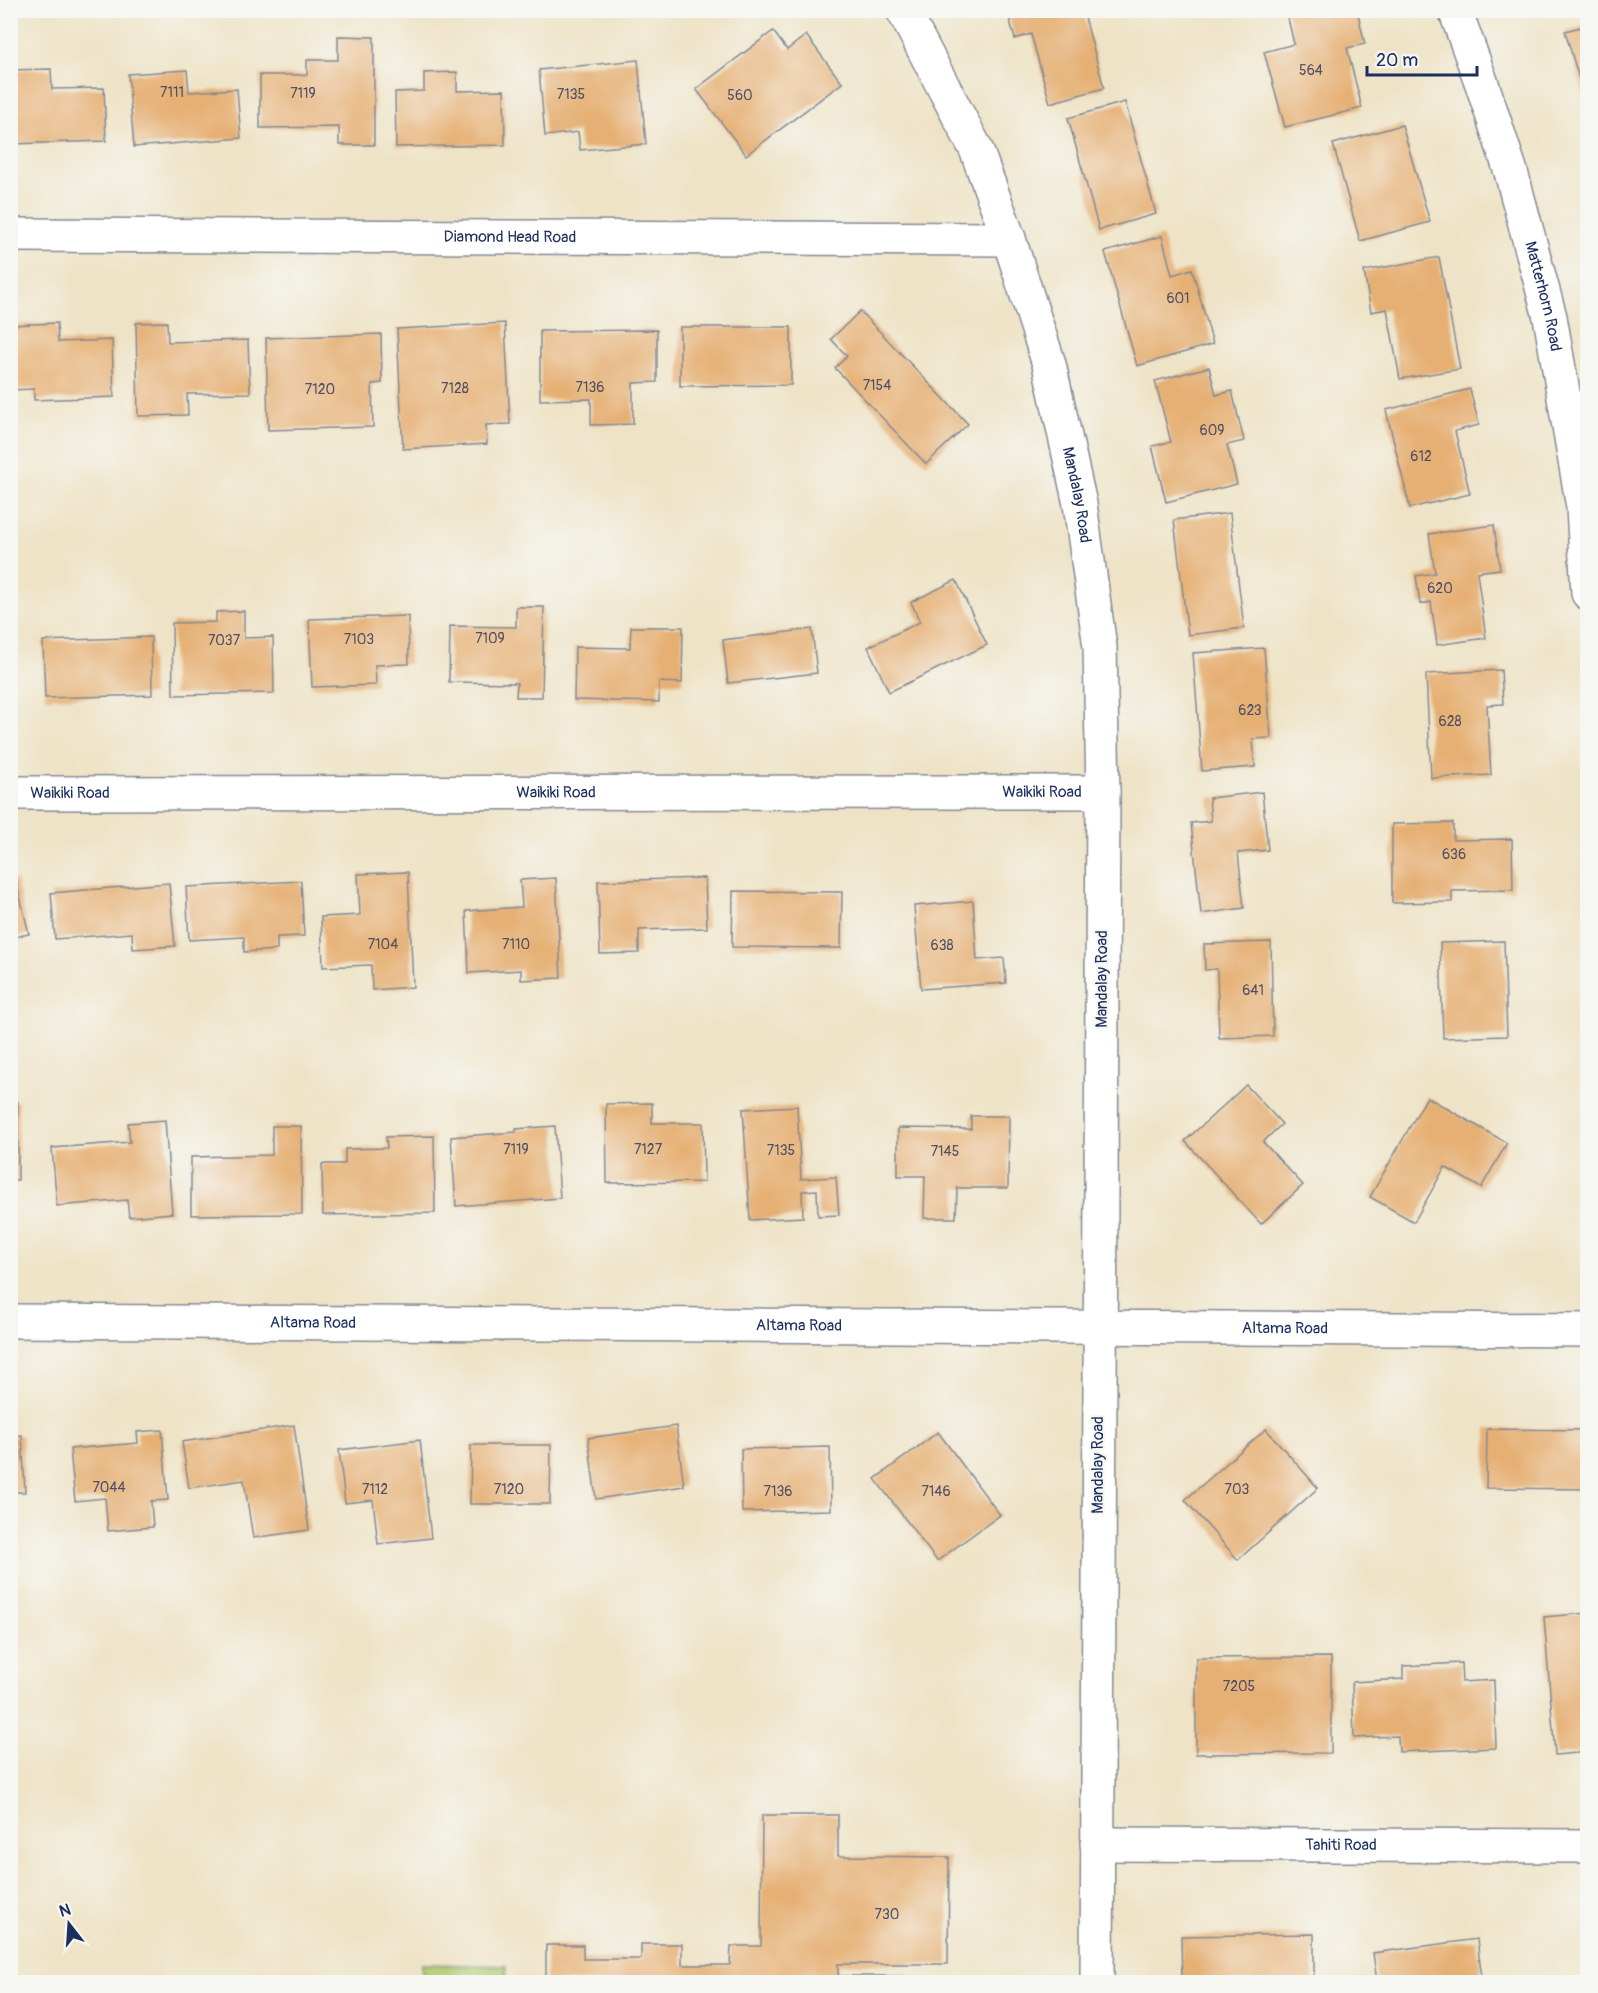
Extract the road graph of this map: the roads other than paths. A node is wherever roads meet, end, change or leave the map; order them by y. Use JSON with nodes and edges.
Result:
{"nodes":[{"id":1,"x":903,"y":10,"type":"edge"},
{"id":2,"x":1455,"y":10,"type":"edge"},
{"id":3,"x":10,"y":235,"type":"edge"},
{"id":4,"x":1010,"y":239,"type":"junction"},
{"id":5,"x":1587,"y":592,"type":"edge"},
{"id":6,"x":1103,"y":792,"type":"junction"},
{"id":7,"x":10,"y":793,"type":"edge"},
{"id":8,"x":10,"y":1321,"type":"edge"},
{"id":9,"x":1099,"y":1326,"type":"junction"},
{"id":10,"x":1587,"y":1330,"type":"edge"},
{"id":11,"x":1097,"y":1844,"type":"junction"},
{"id":12,"x":1587,"y":1845,"type":"edge"},
{"id":13,"x":1097,"y":1983,"type":"edge"}],
"edges":[{"from":1,"to":4,"type":"street","name":"Mandalay Road"},
{"from":2,"to":5,"type":"street","name":"Matterhorn Road"},
{"from":3,"to":4,"type":"street","name":"Diamond Head Road"},
{"from":4,"to":6,"type":"street","name":"Mandalay Road"},
{"from":6,"to":7,"type":"street","name":"Waikiki Road"},
{"from":6,"to":9,"type":"street","name":"Mandalay Road"},
{"from":8,"to":9,"type":"street","name":"Altama Road"},
{"from":9,"to":10,"type":"street","name":"Altama Road"},
{"from":9,"to":11,"type":"street","name":"Mandalay Road"},
{"from":11,"to":12,"type":"street","name":"Tahiti Road"},
{"from":11,"to":13,"type":"street","name":"Mandalay Road"}]}
